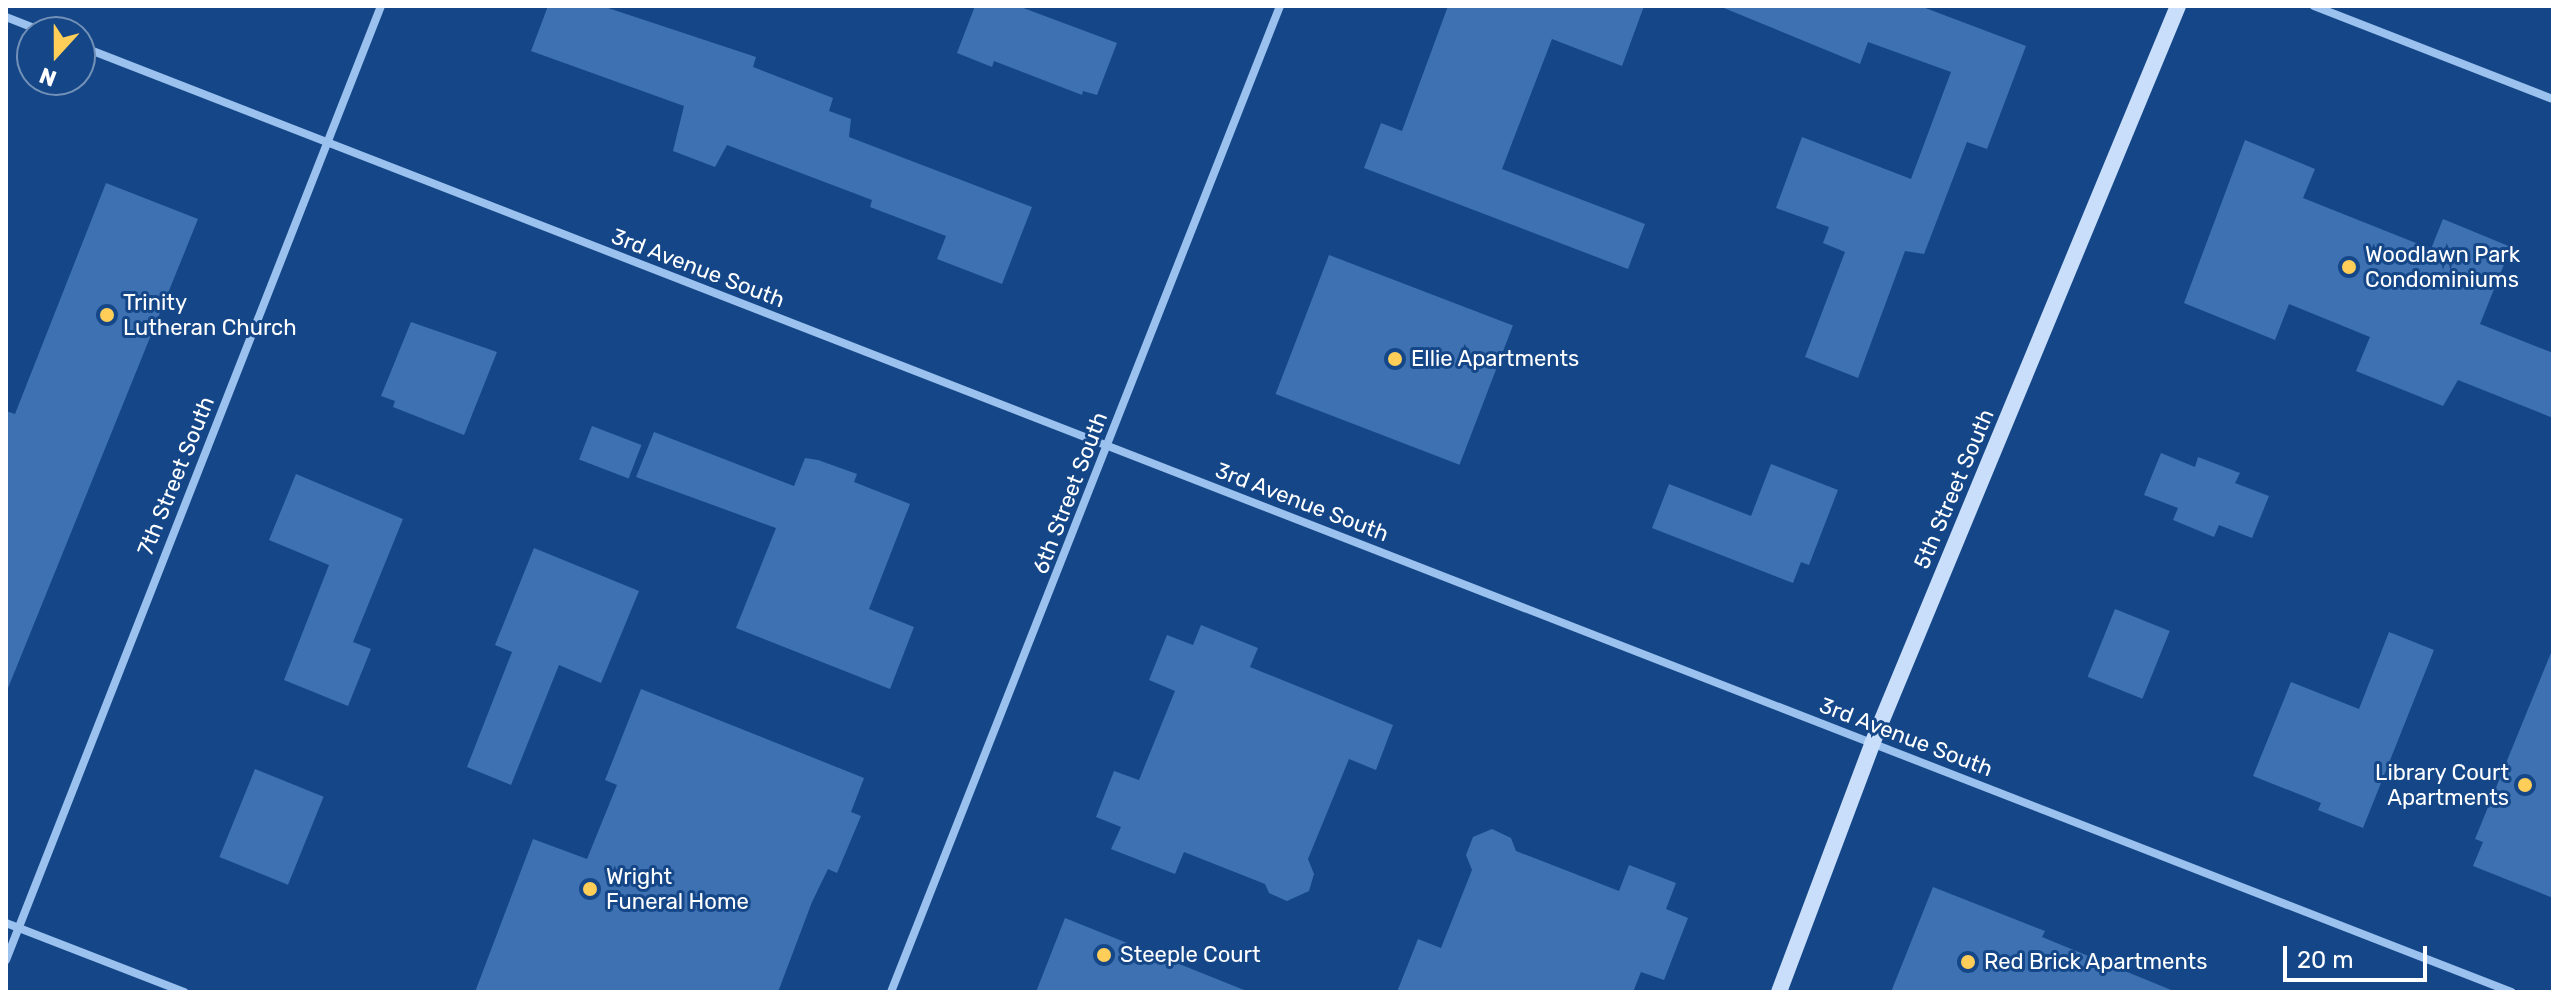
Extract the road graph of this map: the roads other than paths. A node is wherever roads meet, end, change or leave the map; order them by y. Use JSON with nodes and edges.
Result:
{"nodes":[{"id":1,"x":381,"y":6,"type":"edge"},
{"id":2,"x":1280,"y":6,"type":"edge"},
{"id":3,"x":2178,"y":6,"type":"edge"},
{"id":4,"x":2314,"y":6,"type":"edge"},
{"id":5,"x":96,"y":52,"type":"edge"},
{"id":6,"x":2553,"y":99,"type":"edge"},
{"id":7,"x":328,"y":143,"type":"junction"},
{"id":8,"x":1108,"y":446,"type":"junction"},
{"id":9,"x":1872,"y":744,"type":"junction"},
{"id":10,"x":6,"y":923,"type":"edge"},
{"id":11,"x":18,"y":928,"type":"junction"},
{"id":12,"x":6,"y":960,"type":"edge"},
{"id":13,"x":184,"y":992,"type":"edge"},
{"id":14,"x":891,"y":992,"type":"edge"},
{"id":15,"x":1779,"y":992,"type":"edge"},
{"id":16,"x":2511,"y":992,"type":"edge"}],
"edges":[{"from":1,"to":7,"type":"street","name":"7th Street South"},
{"from":2,"to":8,"type":"street","name":"6th Street South"},
{"from":3,"to":9,"type":"street","name":"5th Street South"},
{"from":4,"to":6,"type":"street"},
{"from":5,"to":7,"type":"street","name":"3rd Avenue South"},
{"from":7,"to":8,"type":"street","name":"3rd Avenue South"},
{"from":7,"to":11,"type":"street","name":"7th Street South"},
{"from":8,"to":9,"type":"street","name":"3rd Avenue South"},
{"from":8,"to":14,"type":"street","name":"6th Street South"},
{"from":9,"to":15,"type":"street","name":"5th Street South"},
{"from":9,"to":16,"type":"street","name":"3rd Avenue South"},
{"from":10,"to":11,"type":"street"},
{"from":11,"to":12,"type":"street","name":"7th Street South"},
{"from":11,"to":13,"type":"street"}]}
